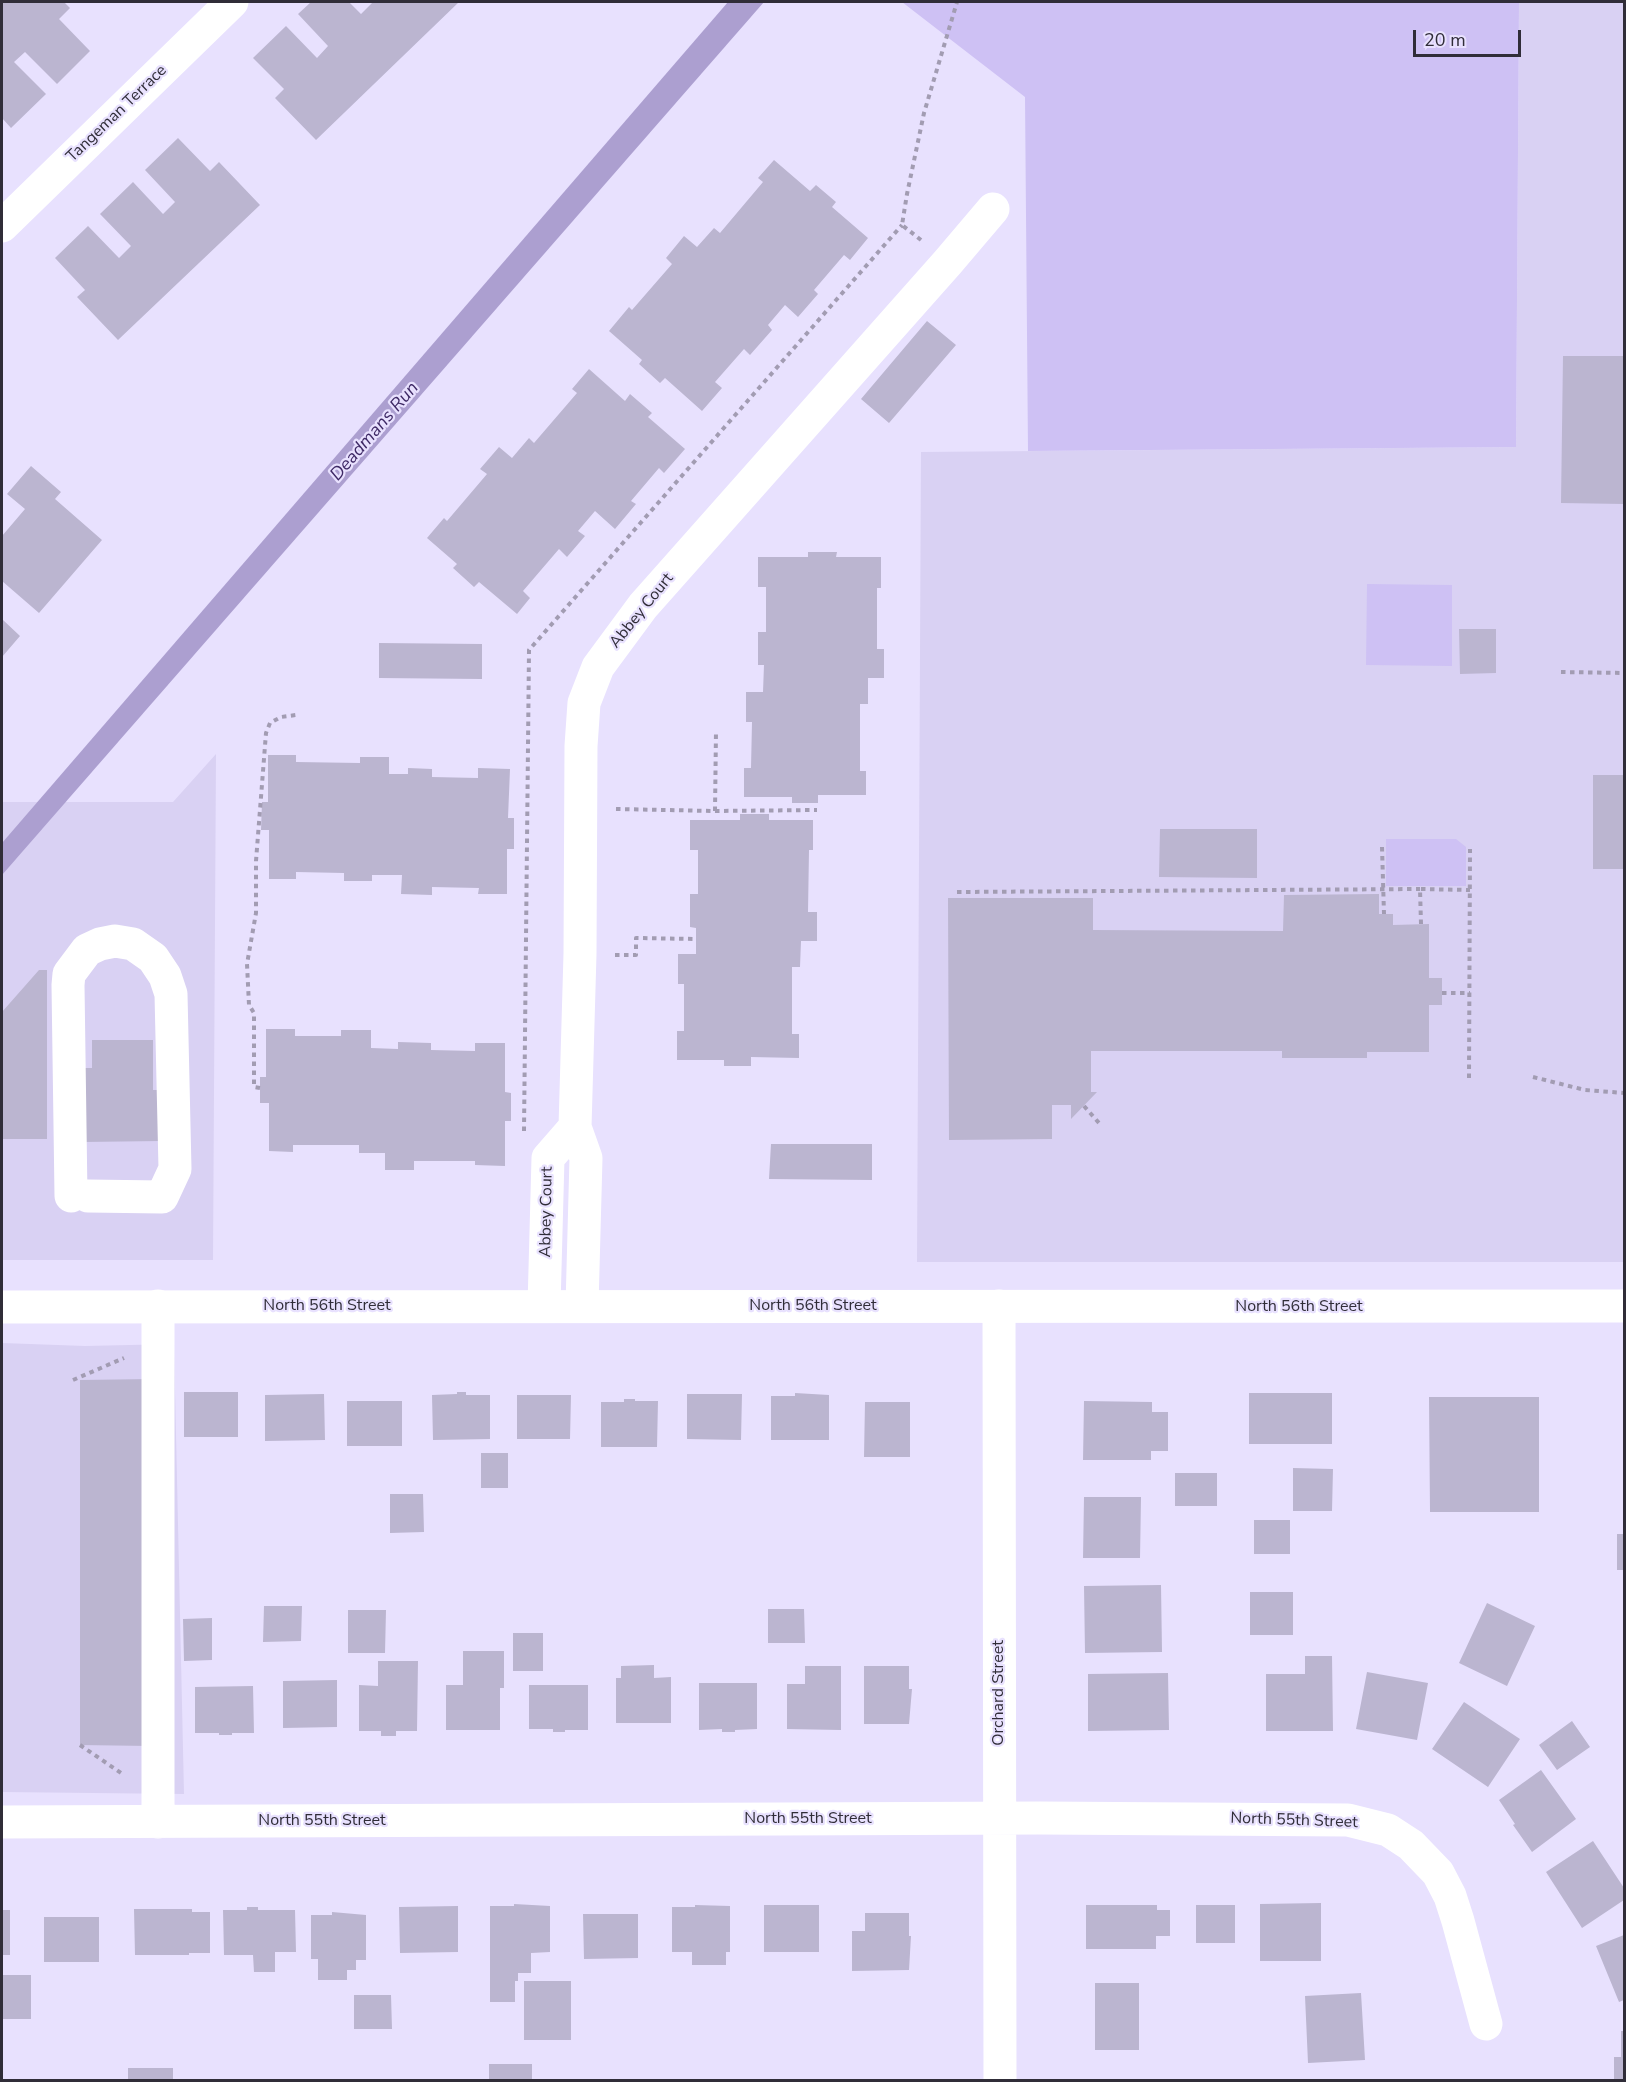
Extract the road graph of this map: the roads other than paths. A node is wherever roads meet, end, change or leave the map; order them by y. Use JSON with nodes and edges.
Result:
{"nodes":[{"id":1,"x":232,"y":2,"type":"edge"},
{"id":2,"x":993,"y":209,"type":"dead end"},
{"id":3,"x":2,"y":226,"type":"edge"},
{"id":4,"x":575,"y":1127,"type":"junction"},
{"id":5,"x":80,"y":1196,"type":"joint"},
{"id":6,"x":158,"y":1306,"type":"junction"},
{"id":7,"x":544,"y":1306,"type":"junction"},
{"id":8,"x":582,"y":1306,"type":"junction"},
{"id":9,"x":999,"y":1306,"type":"junction"},
{"id":10,"x":1624,"y":1306,"type":"edge"},
{"id":11,"x":2,"y":1307,"type":"edge"},
{"id":12,"x":999,"y":1819,"type":"junction"},
{"id":13,"x":2,"y":1822,"type":"edge"},
{"id":14,"x":158,"y":1822,"type":"junction"},
{"id":15,"x":1486,"y":2024,"type":"dead end"},
{"id":16,"x":1000,"y":2080,"type":"edge"}],
"edges":[{"from":1,"to":3,"type":"street","name":"Tangeman Terrace"},
{"from":2,"to":4,"type":"street","name":"Abbey Court"},
{"from":4,"to":7,"type":"street","name":"Abbey Court"},
{"from":4,"to":8,"type":"street","name":"Abbey Court"},
{"from":5,"to":5,"type":"street"},
{"from":6,"to":7,"type":"street","name":"North 56th Street"},
{"from":6,"to":11,"type":"street","name":"North 56th Street"},
{"from":6,"to":14,"type":"street"},
{"from":7,"to":8,"type":"street","name":"North 56th Street"},
{"from":8,"to":9,"type":"street","name":"North 56th Street"},
{"from":9,"to":10,"type":"street","name":"North 56th Street"},
{"from":9,"to":12,"type":"street","name":"Orchard Street"},
{"from":12,"to":14,"type":"street","name":"North 55th Street"},
{"from":12,"to":15,"type":"street","name":"North 55th Street"},
{"from":12,"to":16,"type":"street","name":"Orchard Street"},
{"from":13,"to":14,"type":"street","name":"North 55th Street"}]}
